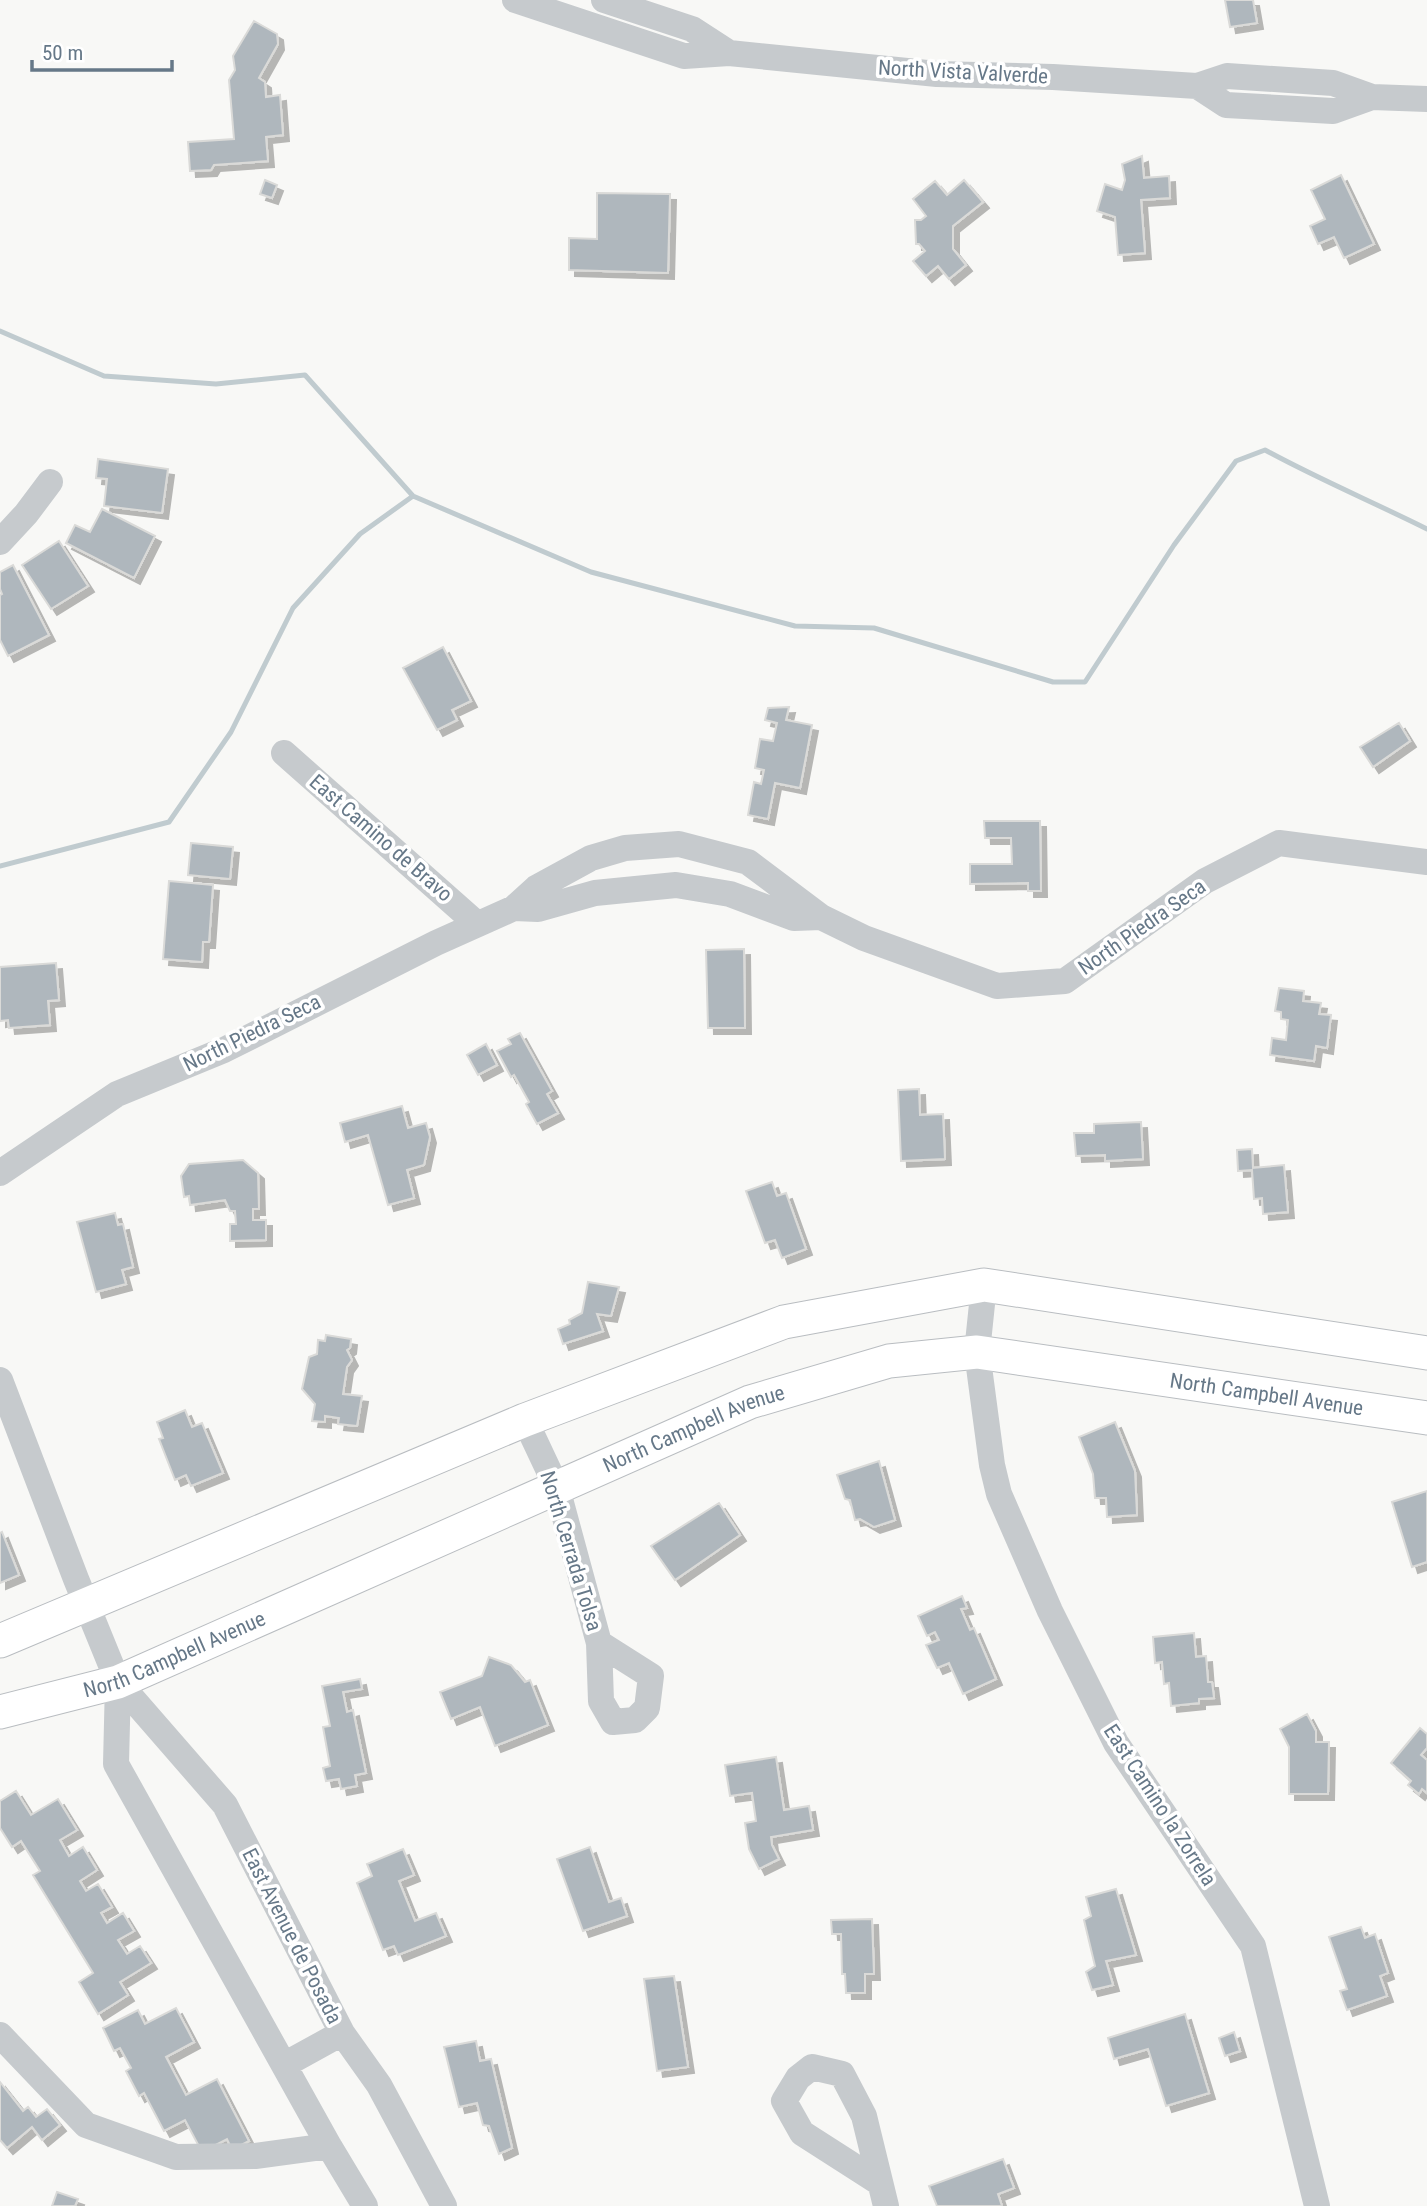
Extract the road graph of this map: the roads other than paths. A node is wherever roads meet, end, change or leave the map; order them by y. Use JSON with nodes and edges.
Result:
{"nodes":[{"id":1,"x":515,"y":0,"type":"edge"},
{"id":2,"x":604,"y":0,"type":"edge"},
{"id":3,"x":729,"y":53,"type":"junction"},
{"id":4,"x":1427,"y":99,"type":"edge"},
{"id":5,"x":50,"y":482,"type":"dead end"},
{"id":6,"x":0,"y":542,"type":"edge"},
{"id":7,"x":284,"y":753,"type":"dead end"},
{"id":8,"x":1427,"y":862,"type":"edge"},
{"id":9,"x":514,"y":908,"type":"junction"},
{"id":10,"x":821,"y":917,"type":"junction"},
{"id":11,"x":477,"y":924,"type":"junction"},
{"id":12,"x":0,"y":1173,"type":"edge"},
{"id":13,"x":984,"y":1284,"type":"junction"},
{"id":14,"x":977,"y":1352,"type":"junction"},
{"id":15,"x":1427,"y":1353,"type":"edge"},
{"id":16,"x":0,"y":1380,"type":"edge"},
{"id":17,"x":1427,"y":1418,"type":"edge"},
{"id":18,"x":525,"y":1420,"type":"junction"},
{"id":19,"x":557,"y":1488,"type":"junction"},
{"id":20,"x":86,"y":1605,"type":"junction"},
{"id":21,"x":0,"y":1641,"type":"edge"},
{"id":22,"x":599,"y":1643,"type":"dead end"},
{"id":23,"x":118,"y":1682,"type":"junction"},
{"id":24,"x":0,"y":1712,"type":"edge"},
{"id":25,"x":342,"y":2033,"type":"junction"},
{"id":26,"x":0,"y":2035,"type":"edge"},
{"id":27,"x":284,"y":2065,"type":"junction"},
{"id":28,"x":329,"y":2146,"type":"junction"},
{"id":29,"x":365,"y":2206,"type":"edge"},
{"id":30,"x":444,"y":2206,"type":"edge"},
{"id":31,"x":1317,"y":2206,"type":"edge"}],
"edges":[{"from":1,"to":3,"type":"street","name":"North Vista Valverde"},
{"from":2,"to":3,"type":"street","name":"North Vista Valverde"},
{"from":3,"to":4,"type":"street","name":"North Vista Valverde"},
{"from":5,"to":6,"type":"street"},
{"from":7,"to":11,"type":"street","name":"East Camino de Bravo"},
{"from":8,"to":10,"type":"street","name":"North Piedra Seca"},
{"from":9,"to":10,"type":"street","name":"North Piedra Seca"},
{"from":9,"to":10,"type":"street","name":"North Piedra Seca"},
{"from":9,"to":11,"type":"street","name":"North Piedra Seca"},
{"from":11,"to":12,"type":"street","name":"North Piedra Seca"},
{"from":13,"to":14,"type":"street","name":"East Camino la Zorrela"},
{"from":13,"to":15,"type":"main road"},
{"from":13,"to":18,"type":"main road"},
{"from":14,"to":17,"type":"main road","name":"North Campbell Avenue"},
{"from":14,"to":19,"type":"main road","name":"North Campbell Avenue"},
{"from":14,"to":31,"type":"street","name":"East Camino la Zorrela"},
{"from":16,"to":20,"type":"street"},
{"from":18,"to":19,"type":"street","name":"North Cerrada Tolsa"},
{"from":18,"to":20,"type":"main road"},
{"from":19,"to":22,"type":"street","name":"North Cerrada Tolsa"},
{"from":19,"to":23,"type":"main road","name":"North Campbell Avenue"},
{"from":20,"to":21,"type":"main road"},
{"from":20,"to":23,"type":"street","name":"East Avenue de Posada"},
{"from":23,"to":24,"type":"main road","name":"North Campbell Avenue"},
{"from":23,"to":25,"type":"street","name":"East Avenue de Posada"},
{"from":23,"to":27,"type":"street","name":"East Avenue de Posada"},
{"from":25,"to":27,"type":"street"},
{"from":25,"to":30,"type":"street","name":"East Avenue de Posada"},
{"from":26,"to":28,"type":"street"},
{"from":27,"to":28,"type":"street","name":"East Avenue de Posada"},
{"from":28,"to":29,"type":"street","name":"East Avenue de Posada"}]}
